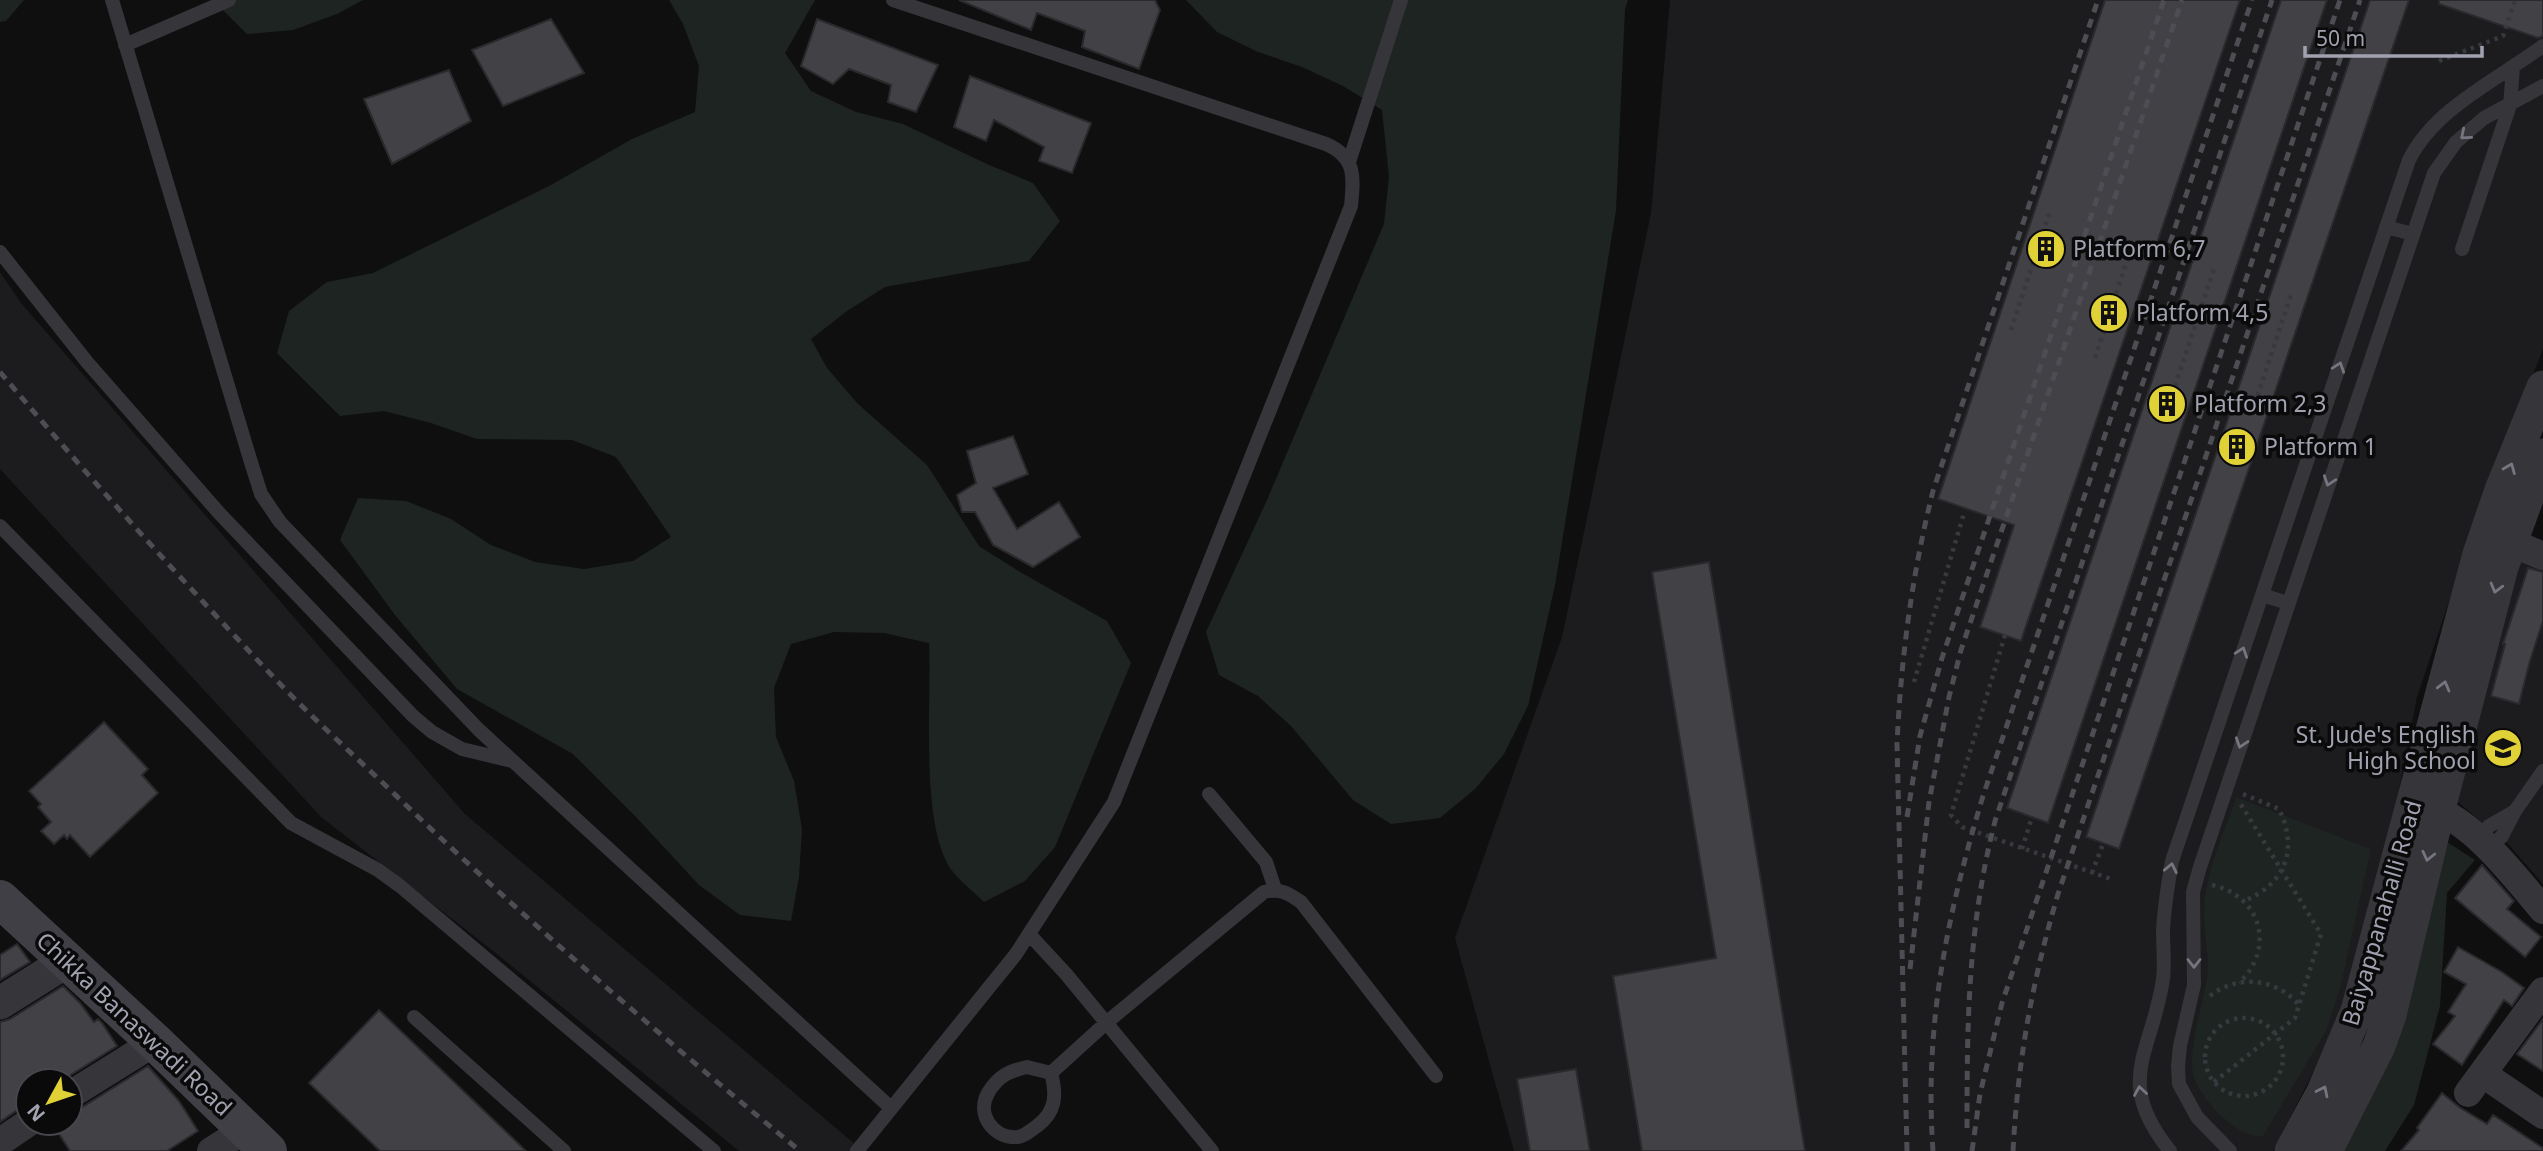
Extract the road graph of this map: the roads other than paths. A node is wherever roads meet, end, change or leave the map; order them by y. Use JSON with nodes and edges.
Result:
{"nodes":[{"id":1,"x":112,"y":0,"type":"edge"},
{"id":2,"x":229,"y":0,"type":"edge"},
{"id":3,"x":892,"y":0,"type":"edge"},
{"id":4,"x":1401,"y":0,"type":"edge"},
{"id":5,"x":125,"y":45,"type":"junction"},
{"id":6,"x":2543,"y":46,"type":"edge"},
{"id":7,"x":2513,"y":68,"type":"junction"},
{"id":8,"x":2543,"y":86,"type":"edge"},
{"id":9,"x":2510,"y":105,"type":"junction"},
{"id":10,"x":1349,"y":162,"type":"junction"},
{"id":11,"x":2386,"y":226,"type":"junction"},
{"id":12,"x":2413,"y":234,"type":"junction"},
{"id":13,"x":2462,"y":249,"type":"dead end"},
{"id":14,"x":0,"y":252,"type":"edge"},
{"id":15,"x":2543,"y":387,"type":"edge"},
{"id":16,"x":2325,"y":408,"type":"junction"},
{"id":17,"x":2350,"y":417,"type":"junction"},
{"id":18,"x":2543,"y":455,"type":"edge"},
{"id":19,"x":0,"y":526,"type":"edge"},
{"id":20,"x":2510,"y":542,"type":"junction"},
{"id":21,"x":2543,"y":556,"type":"edge"},
{"id":22,"x":2262,"y":595,"type":"junction"},
{"id":23,"x":2288,"y":603,"type":"junction"},
{"id":24,"x":513,"y":761,"type":"junction"},
{"id":25,"x":2543,"y":771,"type":"edge"},
{"id":26,"x":1209,"y":794,"type":"dead end"},
{"id":27,"x":2426,"y":806,"type":"junction"},
{"id":28,"x":2484,"y":844,"type":"junction"},
{"id":29,"x":1275,"y":889,"type":"junction"},
{"id":30,"x":0,"y":898,"type":"edge"},
{"id":31,"x":2543,"y":909,"type":"edge"},
{"id":32,"x":1029,"y":934,"type":"junction"},
{"id":33,"x":66,"y":961,"type":"junction"},
{"id":34,"x":2543,"y":991,"type":"edge"},
{"id":35,"x":0,"y":1003,"type":"edge"},
{"id":36,"x":414,"y":1017,"type":"dead end"},
{"id":37,"x":1106,"y":1023,"type":"junction"},
{"id":38,"x":155,"y":1042,"type":"junction"},
{"id":39,"x":1051,"y":1073,"type":"junction"},
{"id":40,"x":1436,"y":1076,"type":"dead end"},
{"id":41,"x":84,"y":1086,"type":"edge"},
{"id":42,"x":891,"y":1108,"type":"junction"},
{"id":43,"x":2543,"y":1115,"type":"edge"},
{"id":44,"x":257,"y":1140,"type":"edge"},
{"id":45,"x":211,"y":1151,"type":"edge"},
{"id":46,"x":564,"y":1151,"type":"edge"},
{"id":47,"x":714,"y":1151,"type":"edge"},
{"id":48,"x":857,"y":1151,"type":"edge"},
{"id":49,"x":1212,"y":1151,"type":"edge"},
{"id":50,"x":2171,"y":1151,"type":"edge"},
{"id":51,"x":2230,"y":1151,"type":"edge"},
{"id":52,"x":2291,"y":1151,"type":"edge"},
{"id":53,"x":2326,"y":1151,"type":"edge"}],
"edges":[{"from":1,"to":5,"type":"lane"},
{"from":2,"to":5,"type":"lane"},
{"from":3,"to":10,"type":"lane"},
{"from":4,"to":10,"type":"lane"},
{"from":5,"to":24,"type":"lane"},
{"from":6,"to":7,"type":"lane"},
{"from":7,"to":9,"type":"lane"},
{"from":7,"to":11,"type":"lane"},
{"from":8,"to":9,"type":"lane"},
{"from":9,"to":12,"type":"lane","one_way":true},
{"from":9,"to":13,"type":"lane"},
{"from":10,"to":32,"type":"lane"},
{"from":11,"to":12,"type":"lane"},
{"from":16,"to":11,"type":"lane","one_way":true},
{"from":12,"to":17,"type":"lane"},
{"from":14,"to":24,"type":"lane"},
{"from":27,"to":15,"type":"street","name":"Baiyappanahalli Road","one_way":true},
{"from":16,"to":17,"type":"lane"},
{"from":16,"to":22,"type":"lane"},
{"from":17,"to":23,"type":"lane","one_way":true},
{"from":18,"to":20,"type":"street","name":"Baiyappanahalli Road"},
{"from":19,"to":47,"type":"lane"},
{"from":20,"to":21,"type":"street"},
{"from":20,"to":27,"type":"street","name":"Baiyappanahalli Road","one_way":true},
{"from":22,"to":23,"type":"lane"},
{"from":50,"to":22,"type":"lane","one_way":true},
{"from":23,"to":51,"type":"lane","one_way":true},
{"from":24,"to":42,"type":"lane"},
{"from":25,"to":28,"type":"lane"},
{"from":26,"to":29,"type":"lane"},
{"from":27,"to":28,"type":"street"},
{"from":52,"to":27,"type":"street","name":"Baiyappanahalli Road","one_way":true},
{"from":27,"to":53,"type":"street","name":"Baiyappanahalli Road","one_way":true},
{"from":28,"to":31,"type":"street"},
{"from":29,"to":37,"type":"lane"},
{"from":29,"to":40,"type":"lane"},
{"from":30,"to":33,"type":"main road","name":"Chikka Banaswadi Road"},
{"from":32,"to":37,"type":"lane"},
{"from":32,"to":42,"type":"lane"},
{"from":33,"to":35,"type":"street"},
{"from":33,"to":38,"type":"main road","name":"Chikka Banaswadi Road"},
{"from":34,"to":43,"type":"street"},
{"from":36,"to":46,"type":"lane"},
{"from":37,"to":39,"type":"lane"},
{"from":37,"to":49,"type":"lane"},
{"from":38,"to":41,"type":"street"},
{"from":38,"to":44,"type":"main road","name":"Chikka Banaswadi Road"},
{"from":39,"to":39,"type":"lane"},
{"from":42,"to":48,"type":"lane"},
{"from":44,"to":45,"type":"street"}]}
